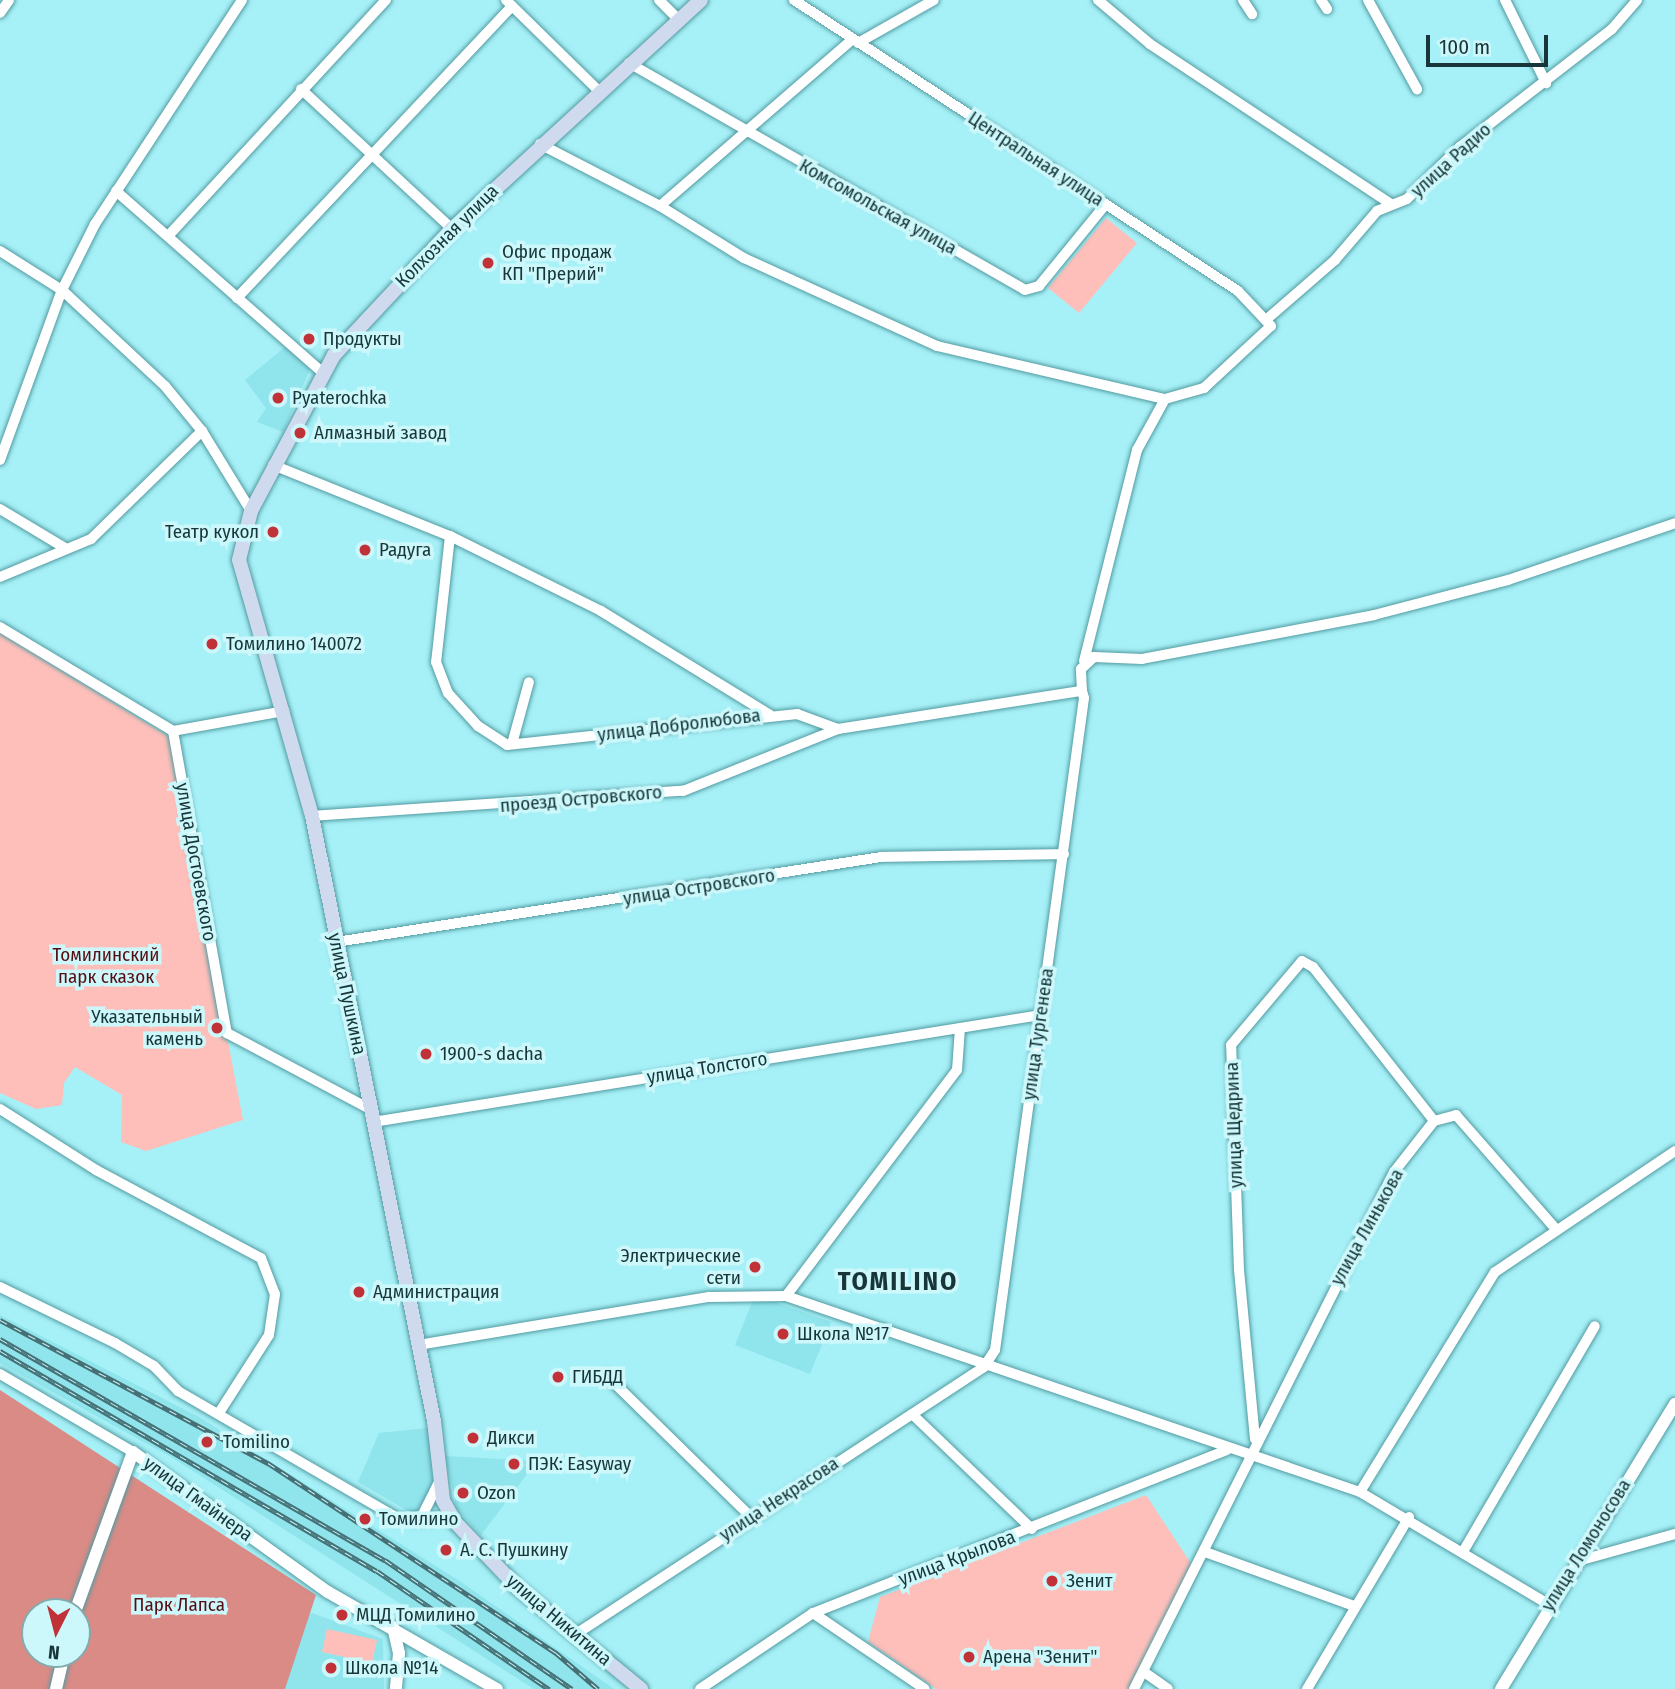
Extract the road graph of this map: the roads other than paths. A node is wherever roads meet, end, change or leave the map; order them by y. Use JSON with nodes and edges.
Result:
{"nodes":[{"id":1,"x":9,"y":0,"type":"edge"},
{"id":2,"x":242,"y":0,"type":"edge"},
{"id":3,"x":386,"y":0,"type":"edge"},
{"id":4,"x":659,"y":0,"type":"edge"},
{"id":5,"x":701,"y":0,"type":"edge"},
{"id":6,"x":794,"y":0,"type":"edge"},
{"id":7,"x":934,"y":0,"type":"edge"},
{"id":8,"x":1098,"y":0,"type":"edge"},
{"id":9,"x":1242,"y":0,"type":"edge"},
{"id":10,"x":1368,"y":0,"type":"edge"},
{"id":11,"x":1505,"y":0,"type":"edge"},
{"id":12,"x":1637,"y":0,"type":"edge"},
{"id":13,"x":509,"y":3,"type":"edge"},
{"id":14,"x":0,"y":13,"type":"edge"},
{"id":15,"x":1252,"y":14,"type":"dead end"},
{"id":16,"x":678,"y":19,"type":"junction"},
{"id":17,"x":855,"y":41,"type":"junction"},
{"id":18,"x":629,"y":63,"type":"junction"},
{"id":19,"x":1546,"y":82,"type":"junction"},
{"id":20,"x":302,"y":89,"type":"junction"},
{"id":21,"x":1417,"y":89,"type":"dead end"},
{"id":22,"x":598,"y":90,"type":"junction"},
{"id":23,"x":744,"y":132,"type":"junction"},
{"id":24,"x":540,"y":144,"type":"junction"},
{"id":25,"x":371,"y":156,"type":"junction"},
{"id":26,"x":116,"y":191,"type":"junction"},
{"id":27,"x":1391,"y":204,"type":"junction"},
{"id":28,"x":1105,"y":205,"type":"junction"},
{"id":29,"x":660,"y":206,"type":"junction"},
{"id":30,"x":452,"y":229,"type":"junction"},
{"id":31,"x":169,"y":235,"type":"junction"},
{"id":32,"x":0,"y":251,"type":"edge"},
{"id":33,"x":62,"y":290,"type":"junction"},
{"id":34,"x":237,"y":298,"type":"junction"},
{"id":35,"x":1269,"y":322,"type":"junction"},
{"id":36,"x":321,"y":371,"type":"junction"},
{"id":37,"x":1165,"y":398,"type":"junction"},
{"id":38,"x":202,"y":431,"type":"junction"},
{"id":39,"x":0,"y":460,"type":"edge"},
{"id":40,"x":274,"y":465,"type":"junction"},
{"id":41,"x":0,"y":509,"type":"edge"},
{"id":42,"x":249,"y":513,"type":"junction"},
{"id":43,"x":1675,"y":523,"type":"edge"},
{"id":44,"x":450,"y":536,"type":"junction"},
{"id":45,"x":65,"y":548,"type":"junction"},
{"id":46,"x":0,"y":577,"type":"edge"},
{"id":47,"x":0,"y":627,"type":"edge"},
{"id":48,"x":1084,"y":661,"type":"junction"},
{"id":49,"x":529,"y":682,"type":"dead end"},
{"id":50,"x":1083,"y":695,"type":"junction"},
{"id":51,"x":284,"y":711,"type":"junction"},
{"id":52,"x":770,"y":715,"type":"junction"},
{"id":53,"x":838,"y":729,"type":"junction"},
{"id":54,"x":173,"y":731,"type":"junction"},
{"id":55,"x":512,"y":744,"type":"junction"},
{"id":56,"x":312,"y":816,"type":"junction"},
{"id":57,"x":1064,"y":854,"type":"junction"},
{"id":58,"x":336,"y":942,"type":"junction"},
{"id":59,"x":1041,"y":1015,"type":"junction"},
{"id":60,"x":960,"y":1028,"type":"junction"},
{"id":61,"x":0,"y":1109,"type":"edge"},
{"id":62,"x":372,"y":1115,"type":"junction"},
{"id":63,"x":1434,"y":1121,"type":"junction"},
{"id":64,"x":1675,"y":1151,"type":"edge"},
{"id":65,"x":1555,"y":1228,"type":"junction"},
{"id":66,"x":0,"y":1287,"type":"edge"},
{"id":67,"x":786,"y":1296,"type":"junction"},
{"id":68,"x":1595,"y":1326,"type":"dead end"},
{"id":69,"x":418,"y":1345,"type":"junction"},
{"id":70,"x":984,"y":1367,"type":"junction"},
{"id":71,"x":0,"y":1374,"type":"edge"},
{"id":72,"x":606,"y":1375,"type":"dead end"},
{"id":73,"x":1675,"y":1405,"type":"edge"},
{"id":74,"x":219,"y":1413,"type":"junction"},
{"id":75,"x":912,"y":1414,"type":"junction"},
{"id":76,"x":1255,"y":1439,"type":"junction"},
{"id":77,"x":1227,"y":1450,"type":"junction"},
{"id":78,"x":132,"y":1452,"type":"junction"},
{"id":79,"x":1248,"y":1454,"type":"junction"},
{"id":80,"x":442,"y":1477,"type":"junction"},
{"id":81,"x":1360,"y":1492,"type":"junction"},
{"id":82,"x":450,"y":1517,"type":"junction"},
{"id":83,"x":751,"y":1517,"type":"junction"},
{"id":84,"x":1409,"y":1517,"type":"junction"},
{"id":85,"x":412,"y":1521,"type":"junction"},
{"id":86,"x":1032,"y":1529,"type":"junction"},
{"id":87,"x":1675,"y":1534,"type":"edge"},
{"id":88,"x":1464,"y":1550,"type":"junction"},
{"id":89,"x":1205,"y":1552,"type":"junction"},
{"id":90,"x":1573,"y":1562,"type":"junction"},
{"id":91,"x":80,"y":1598,"type":"edge"},
{"id":92,"x":1548,"y":1604,"type":"junction"},
{"id":93,"x":1354,"y":1606,"type":"junction"},
{"id":94,"x":813,"y":1613,"type":"junction"},
{"id":95,"x":393,"y":1627,"type":"junction"},
{"id":96,"x":576,"y":1634,"type":"junction"},
{"id":97,"x":60,"y":1668,"type":"edge"},
{"id":98,"x":1144,"y":1672,"type":"junction"},
{"id":99,"x":55,"y":1689,"type":"edge"},
{"id":100,"x":396,"y":1689,"type":"edge"},
{"id":101,"x":497,"y":1689,"type":"edge"},
{"id":102,"x":641,"y":1689,"type":"edge"},
{"id":103,"x":700,"y":1689,"type":"edge"},
{"id":104,"x":925,"y":1689,"type":"edge"},
{"id":105,"x":1134,"y":1689,"type":"edge"},
{"id":106,"x":1168,"y":1689,"type":"edge"},
{"id":107,"x":1307,"y":1689,"type":"edge"},
{"id":108,"x":1502,"y":1689,"type":"edge"}],
"edges":[{"from":1,"to":14,"type":"street"},
{"from":2,"to":26,"type":"street"},
{"from":3,"to":20,"type":"street"},
{"from":4,"to":16,"type":"street"},
{"from":5,"to":16,"type":"main road","name":"Колхозная улица"},
{"from":6,"to":17,"type":"street","name":"Центральная улица"},
{"from":7,"to":17,"type":"street"},
{"from":8,"to":27,"type":"street"},
{"from":9,"to":15,"type":"street"},
{"from":10,"to":21,"type":"street"},
{"from":11,"to":19,"type":"street"},
{"from":12,"to":19,"type":"street","name":"улица Радио"},
{"from":13,"to":22,"type":"street"},
{"from":13,"to":25,"type":"street"},
{"from":16,"to":18,"type":"main road","name":"Колхозная улица"},
{"from":17,"to":23,"type":"street"},
{"from":17,"to":28,"type":"street","name":"Центральная улица"},
{"from":18,"to":22,"type":"main road","name":"Колхозная улица"},
{"from":18,"to":23,"type":"street","name":"Комсомольская улица"},
{"from":19,"to":27,"type":"street","name":"улица Радио"},
{"from":20,"to":25,"type":"street"},
{"from":20,"to":31,"type":"street"},
{"from":22,"to":24,"type":"main road","name":"Колхозная улица"},
{"from":23,"to":28,"type":"street","name":"Комсомольская улица"},
{"from":23,"to":29,"type":"street"},
{"from":24,"to":29,"type":"street"},
{"from":24,"to":30,"type":"main road","name":"Колхозная улица"},
{"from":25,"to":30,"type":"street"},
{"from":25,"to":34,"type":"street"},
{"from":26,"to":31,"type":"street"},
{"from":26,"to":33,"type":"street"},
{"from":27,"to":35,"type":"street","name":"улица Радио"},
{"from":28,"to":35,"type":"street","name":"Центральная улица"},
{"from":29,"to":37,"type":"street"},
{"from":30,"to":36,"type":"main road","name":"Колхозная улица"},
{"from":31,"to":34,"type":"street"},
{"from":32,"to":33,"type":"street"},
{"from":33,"to":38,"type":"street"},
{"from":33,"to":39,"type":"street"},
{"from":34,"to":36,"type":"street"},
{"from":35,"to":37,"type":"street","name":"улица Радио"},
{"from":36,"to":40,"type":"main road","name":"Колхозная улица"},
{"from":37,"to":48,"type":"street","name":"улица Тургенева"},
{"from":38,"to":42,"type":"street"},
{"from":38,"to":45,"type":"street"},
{"from":40,"to":42,"type":"main road","name":"Колхозная улица"},
{"from":40,"to":44,"type":"street","name":"улица Добролюбова"},
{"from":41,"to":45,"type":"street"},
{"from":42,"to":51,"type":"main road","name":"улица Пушкина"},
{"from":43,"to":48,"type":"street"},
{"from":44,"to":52,"type":"street","name":"улица Добролюбова"},
{"from":44,"to":55,"type":"street"},
{"from":45,"to":46,"type":"street"},
{"from":47,"to":54,"type":"street"},
{"from":48,"to":50,"type":"street","name":"улица Тургенева"},
{"from":49,"to":55,"type":"street"},
{"from":50,"to":53,"type":"street","name":"проезд Островского"},
{"from":50,"to":57,"type":"street","name":"улица Тургенева"},
{"from":51,"to":54,"type":"street"},
{"from":51,"to":56,"type":"main road","name":"улица Пушкина"},
{"from":52,"to":53,"type":"street"},
{"from":52,"to":55,"type":"street","name":"улица Добролюбова"},
{"from":53,"to":56,"type":"street","name":"проезд Островского"},
{"from":54,"to":62,"type":"street","name":"улица Достоевского"},
{"from":56,"to":58,"type":"main road","name":"улица Пушкина"},
{"from":57,"to":58,"type":"street","name":"улица Островского"},
{"from":57,"to":59,"type":"street","name":"улица Тургенева"},
{"from":58,"to":62,"type":"main road","name":"улица Пушкина"},
{"from":59,"to":60,"type":"street","name":"улица Толстого"},
{"from":59,"to":70,"type":"street","name":"улица Тургенева"},
{"from":60,"to":62,"type":"street","name":"улица Толстого"},
{"from":60,"to":67,"type":"street"},
{"from":61,"to":74,"type":"street"},
{"from":62,"to":69,"type":"main road","name":"улица Пушкина"},
{"from":63,"to":65,"type":"street"},
{"from":63,"to":76,"type":"street","name":"улица Линькова"},
{"from":63,"to":76,"type":"street","name":"улица Щедрина"},
{"from":64,"to":65,"type":"street"},
{"from":65,"to":81,"type":"street"},
{"from":66,"to":74,"type":"street"},
{"from":67,"to":69,"type":"street"},
{"from":67,"to":70,"type":"street"},
{"from":68,"to":88,"type":"street"},
{"from":69,"to":80,"type":"main road","name":"улица Пушкина"},
{"from":70,"to":75,"type":"street","name":"улица Некрасова"},
{"from":70,"to":77,"type":"street"},
{"from":71,"to":78,"type":"street","name":"улица Гмайнера"},
{"from":72,"to":83,"type":"street"},
{"from":73,"to":90,"type":"street","name":"улица Ломоносова"},
{"from":74,"to":85,"type":"street"},
{"from":75,"to":83,"type":"street","name":"улица Некрасова"},
{"from":75,"to":86,"type":"street"},
{"from":76,"to":79,"type":"street","name":"улица Линькова"},
{"from":77,"to":79,"type":"street"},
{"from":77,"to":86,"type":"street","name":"улица Крылова"},
{"from":78,"to":91,"type":"street"},
{"from":78,"to":95,"type":"street","name":"улица Гмайнера"},
{"from":79,"to":81,"type":"street"},
{"from":79,"to":89,"type":"street","name":"улица Линькова"},
{"from":80,"to":82,"type":"main road"},
{"from":80,"to":85,"type":"street"},
{"from":81,"to":84,"type":"street"},
{"from":82,"to":85,"type":"street"},
{"from":82,"to":96,"type":"main road","name":"улица Никитина"},
{"from":83,"to":96,"type":"street","name":"улица Некрасова"},
{"from":84,"to":88,"type":"street"},
{"from":84,"to":93,"type":"street"},
{"from":86,"to":94,"type":"street","name":"улица Крылова"},
{"from":87,"to":90,"type":"street"},
{"from":88,"to":92,"type":"street"},
{"from":89,"to":93,"type":"street"},
{"from":89,"to":98,"type":"street","name":"улица Линькова"},
{"from":90,"to":92,"type":"street","name":"улица Ломоносова"},
{"from":92,"to":108,"type":"street","name":"улица Ломоносова"},
{"from":93,"to":107,"type":"street"},
{"from":94,"to":103,"type":"street","name":"улица Крылова"},
{"from":94,"to":104,"type":"street"},
{"from":95,"to":100,"type":"street"},
{"from":95,"to":101,"type":"street","name":"улица Гмайнера"},
{"from":96,"to":102,"type":"main road","name":"улица Никитина"},
{"from":97,"to":99,"type":"street"},
{"from":98,"to":105,"type":"street","name":"улица Линькова"},
{"from":98,"to":106,"type":"street"}]}
